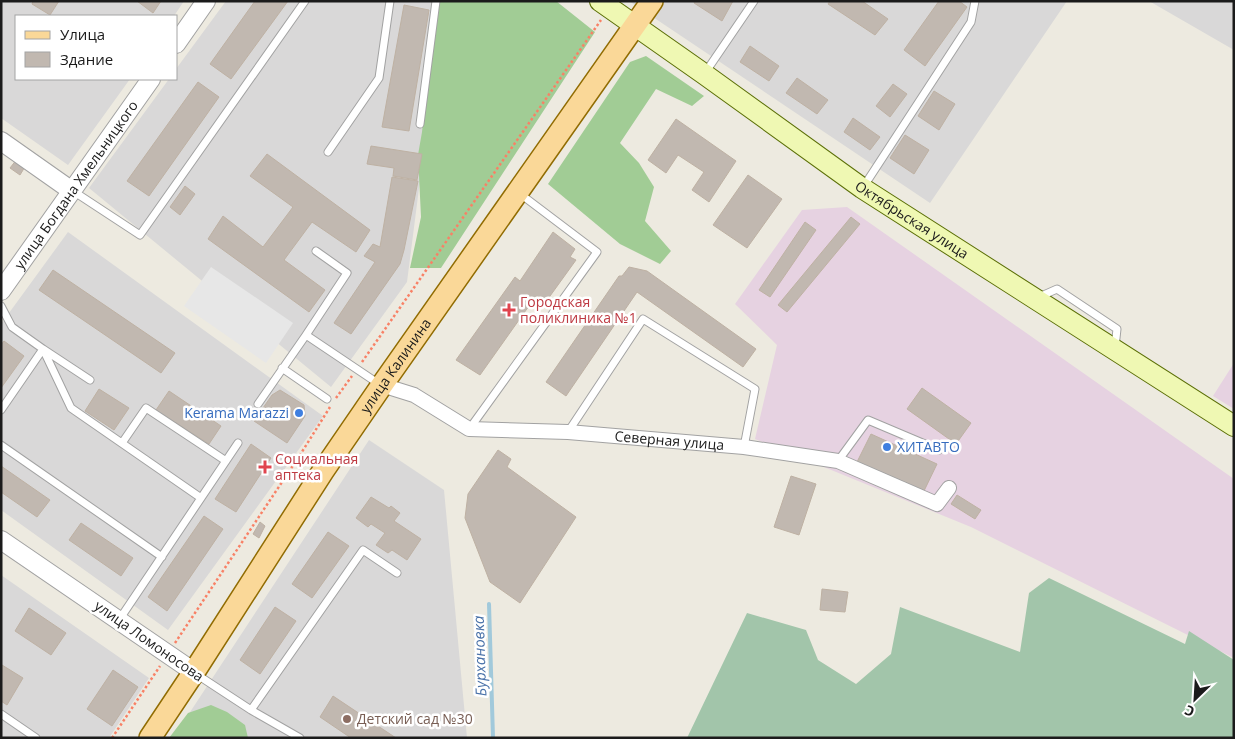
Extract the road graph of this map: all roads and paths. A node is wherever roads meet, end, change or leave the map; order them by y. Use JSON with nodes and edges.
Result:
{"nodes":[{"id":1,"x":206,"y":1,"type":"edge"},
{"id":2,"x":306,"y":1,"type":"edge"},
{"id":3,"x":390,"y":1,"type":"edge"},
{"id":4,"x":436,"y":1,"type":"edge"},
{"id":5,"x":600,"y":1,"type":"edge"},
{"id":6,"x":652,"y":1,"type":"edge"},
{"id":7,"x":754,"y":1,"type":"edge"},
{"id":8,"x":975,"y":1,"type":"edge"},
{"id":9,"x":636,"y":25,"type":"junction"},
{"id":10,"x":178,"y":41,"type":"edge"},
{"id":11,"x":704,"y":74,"type":"junction"},
{"id":12,"x":151,"y":80,"type":"edge"},
{"id":13,"x":420,"y":124,"type":"dead end"},
{"id":14,"x":1,"y":141,"type":"edge"},
{"id":15,"x":328,"y":152,"type":"dead end"},
{"id":16,"x":862,"y":188,"type":"junction"},
{"id":17,"x":72,"y":191,"type":"junction"},
{"id":18,"x":517,"y":191,"type":"junction"},
{"id":19,"x":316,"y":251,"type":"dead end"},
{"id":20,"x":1,"y":291,"type":"edge"},
{"id":21,"x":1,"y":306,"type":"edge"},
{"id":22,"x":306,"y":334,"type":"junction"},
{"id":23,"x":43,"y":348,"type":"junction"},
{"id":24,"x":282,"y":368,"type":"junction"},
{"id":25,"x":90,"y":380,"type":"dead end"},
{"id":26,"x":382,"y":385,"type":"junction"},
{"id":27,"x":327,"y":399,"type":"dead end"},
{"id":28,"x":258,"y":404,"type":"dead end"},
{"id":29,"x":1,"y":410,"type":"edge"},
{"id":30,"x":1232,"y":420,"type":"edge"},
{"id":31,"x":470,"y":430,"type":"junction"},
{"id":32,"x":568,"y":432,"type":"junction"},
{"id":33,"x":122,"y":443,"type":"junction"},
{"id":34,"x":238,"y":443,"type":"dead end"},
{"id":35,"x":1,"y":445,"type":"edge"},
{"id":36,"x":744,"y":447,"type":"junction"},
{"id":37,"x":939,"y":450,"type":"dead end"},
{"id":38,"x":226,"y":461,"type":"junction"},
{"id":39,"x":838,"y":461,"type":"junction"},
{"id":40,"x":949,"y":488,"type":"dead end"},
{"id":41,"x":201,"y":498,"type":"junction"},
{"id":42,"x":1,"y":540,"type":"edge"},
{"id":43,"x":162,"y":556,"type":"junction"},
{"id":44,"x":397,"y":574,"type":"dead end"},
{"id":45,"x":119,"y":621,"type":"junction"},
{"id":46,"x":194,"y":672,"type":"junction"},
{"id":47,"x":251,"y":710,"type":"junction"},
{"id":48,"x":1,"y":714,"type":"edge"},
{"id":49,"x":36,"y":738,"type":"edge"},
{"id":50,"x":150,"y":738,"type":"edge"},
{"id":51,"x":300,"y":738,"type":"edge"}],
"edges":[{"from":1,"to":10,"type":"street"},
{"from":2,"to":17,"type":"lane"},
{"from":3,"to":15,"type":"lane"},
{"from":4,"to":13,"type":"lane"},
{"from":5,"to":9,"type":"main road","name":"Октябрьская улица"},
{"from":6,"to":9,"type":"main road","name":"улица Калинина"},
{"from":7,"to":11,"type":"lane"},
{"from":8,"to":16,"type":"lane"},
{"from":9,"to":11,"type":"main road","name":"Октябрьская улица"},
{"from":9,"to":18,"type":"main road","name":"улица Калинина"},
{"from":11,"to":16,"type":"main road","name":"Октябрьская улица"},
{"from":12,"to":17,"type":"street","name":"улица Богдана Хмельницкого"},
{"from":14,"to":17,"type":"street"},
{"from":16,"to":30,"type":"main road","name":"Октябрьская улица"},
{"from":17,"to":20,"type":"street","name":"улица Богдана Хмельницкого"},
{"from":18,"to":26,"type":"main road","name":"улица Калинина"},
{"from":18,"to":31,"type":"lane"},
{"from":19,"to":22,"type":"lane"},
{"from":21,"to":23,"type":"lane"},
{"from":22,"to":24,"type":"lane"},
{"from":22,"to":26,"type":"lane"},
{"from":23,"to":25,"type":"lane"},
{"from":23,"to":29,"type":"lane"},
{"from":23,"to":33,"type":"lane"},
{"from":24,"to":27,"type":"lane"},
{"from":24,"to":28,"type":"lane"},
{"from":26,"to":31,"type":"street"},
{"from":26,"to":46,"type":"main road","name":"улица Калинина"},
{"from":31,"to":32,"type":"street","name":"Северная улица"},
{"from":32,"to":36,"type":"street","name":"Северная улица"},
{"from":32,"to":36,"type":"lane"},
{"from":33,"to":38,"type":"lane"},
{"from":33,"to":41,"type":"lane"},
{"from":34,"to":38,"type":"lane"},
{"from":35,"to":43,"type":"lane"},
{"from":36,"to":39,"type":"street","name":"Северная улица"},
{"from":37,"to":39,"type":"lane"},
{"from":38,"to":41,"type":"lane"},
{"from":39,"to":40,"type":"street","name":"Северная улица"},
{"from":41,"to":43,"type":"lane"},
{"from":42,"to":45,"type":"street","name":"улица Ломоносова"},
{"from":43,"to":45,"type":"lane"},
{"from":44,"to":47,"type":"lane"},
{"from":45,"to":46,"type":"street","name":"улица Ломоносова"},
{"from":46,"to":47,"type":"lane","name":"улица Ломоносова"},
{"from":46,"to":50,"type":"main road","name":"улица Калинина"},
{"from":47,"to":51,"type":"lane","name":"улица Ломоносова"},
{"from":48,"to":49,"type":"lane"}]}
